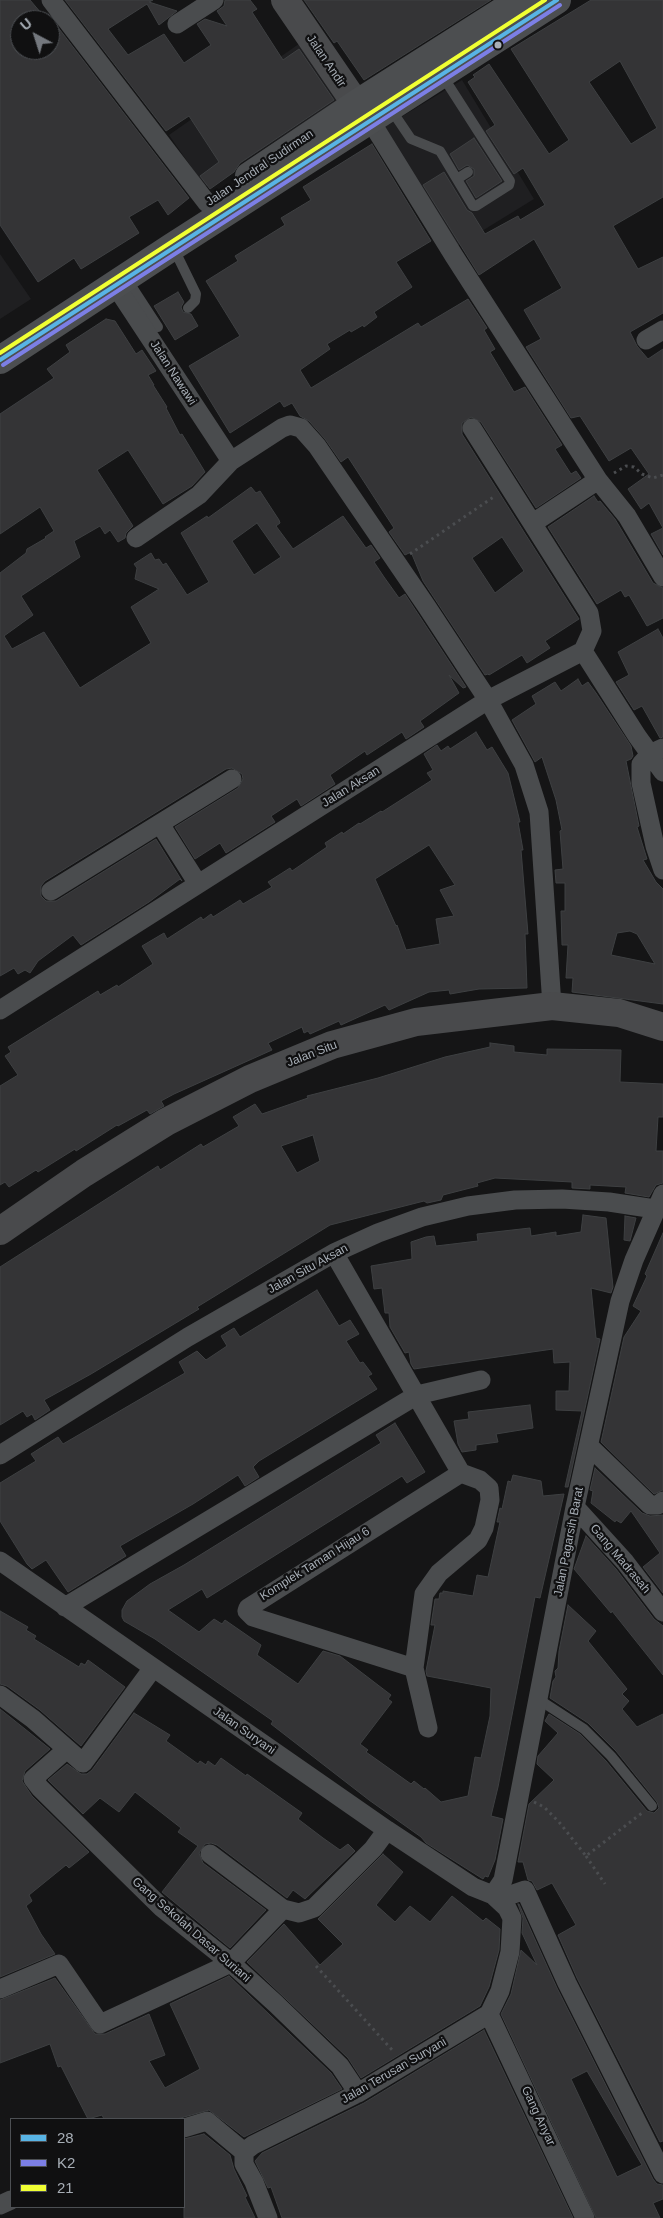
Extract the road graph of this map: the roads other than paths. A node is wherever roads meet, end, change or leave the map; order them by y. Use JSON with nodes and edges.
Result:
{"nodes":[{"id":1,"x":51,"y":0,"type":"edge"},
{"id":2,"x":214,"y":0,"type":"edge"},
{"id":3,"x":286,"y":0,"type":"edge"},
{"id":4,"x":520,"y":0,"type":"edge"},
{"id":5,"x":557,"y":0,"type":"edge"},
{"id":6,"x":177,"y":24,"type":"dead end"},
{"id":7,"x":441,"y":74,"type":"junction"},
{"id":8,"x":372,"y":110,"type":"junction"},
{"id":9,"x":450,"y":145,"type":"dead end"},
{"id":10,"x":440,"y":151,"type":"junction"},
{"id":11,"x":468,"y":172,"type":"dead end"},
{"id":12,"x":456,"y":178,"type":"junction"},
{"id":13,"x":207,"y":203,"type":"junction"},
{"id":14,"x":172,"y":247,"type":"junction"},
{"id":15,"x":120,"y":281,"type":"junction"},
{"id":16,"x":188,"y":308,"type":"dead end"},
{"id":17,"x":663,"y":330,"type":"edge"},
{"id":18,"x":0,"y":338,"type":"edge"},
{"id":19,"x":646,"y":340,"type":"dead end"},
{"id":20,"x":0,"y":360,"type":"edge"},
{"id":21,"x":472,"y":428,"type":"dead end"},
{"id":22,"x":231,"y":461,"type":"junction"},
{"id":23,"x":598,"y":480,"type":"junction"},
{"id":24,"x":533,"y":523,"type":"junction"},
{"id":25,"x":136,"y":538,"type":"dead end"},
{"id":26,"x":663,"y":577,"type":"edge"},
{"id":27,"x":583,"y":650,"type":"junction"},
{"id":28,"x":488,"y":700,"type":"junction"},
{"id":29,"x":656,"y":751,"type":"edge"},
{"id":30,"x":663,"y":772,"type":"edge"},
{"id":31,"x":232,"y":779,"type":"dead end"},
{"id":32,"x":160,"y":824,"type":"junction"},
{"id":33,"x":663,"y":870,"type":"edge"},
{"id":34,"x":198,"y":884,"type":"junction"},
{"id":35,"x":51,"y":891,"type":"dead end"},
{"id":36,"x":552,"y":1006,"type":"junction"},
{"id":37,"x":0,"y":1010,"type":"edge"},
{"id":38,"x":663,"y":1027,"type":"edge"},
{"id":39,"x":659,"y":1202,"type":"edge"},
{"id":40,"x":0,"y":1230,"type":"edge"},
{"id":41,"x":334,"y":1252,"type":"junction"},
{"id":42,"x":481,"y":1380,"type":"dead end"},
{"id":43,"x":417,"y":1395,"type":"junction"},
{"id":44,"x":588,"y":1446,"type":"junction"},
{"id":45,"x":0,"y":1455,"type":"edge"},
{"id":46,"x":461,"y":1473,"type":"junction"},
{"id":47,"x":663,"y":1501,"type":"edge"},
{"id":48,"x":575,"y":1507,"type":"junction"},
{"id":49,"x":0,"y":1561,"type":"edge"},
{"id":50,"x":65,"y":1607,"type":"junction"},
{"id":51,"x":663,"y":1612,"type":"edge"},
{"id":52,"x":153,"y":1668,"type":"junction"},
{"id":53,"x":414,"y":1668,"type":"junction"},
{"id":54,"x":0,"y":1695,"type":"edge"},
{"id":55,"x":538,"y":1699,"type":"junction"},
{"id":56,"x":428,"y":1728,"type":"dead end"},
{"id":57,"x":67,"y":1749,"type":"junction"},
{"id":58,"x":652,"y":1806,"type":"road end"},
{"id":59,"x":387,"y":1830,"type":"junction"},
{"id":60,"x":210,"y":1854,"type":"dead end"},
{"id":61,"x":496,"y":1897,"type":"junction"},
{"id":62,"x":283,"y":1909,"type":"junction"},
{"id":63,"x":231,"y":1963,"type":"junction"},
{"id":64,"x":0,"y":1989,"type":"edge"},
{"id":65,"x":489,"y":2014,"type":"junction"},
{"id":66,"x":358,"y":2093,"type":"junction"},
{"id":67,"x":185,"y":2128,"type":"edge"},
{"id":68,"x":244,"y":2152,"type":"junction"},
{"id":69,"x":663,"y":2174,"type":"edge"},
{"id":70,"x":268,"y":2218,"type":"edge"},
{"id":71,"x":585,"y":2218,"type":"edge"}],
"edges":[{"from":1,"to":13,"type":"street"},
{"from":2,"to":6,"type":"street"},
{"from":3,"to":8,"type":"street","name":"Jalan Andir"},
{"from":4,"to":8,"type":"main road","name":"Jalan Jendral Sudirman"},
{"from":5,"to":7,"type":"main road","name":"Jalan Jendral Sudirman"},
{"from":7,"to":8,"type":"main road","name":"Jalan Jendral Sudirman"},
{"from":7,"to":12,"type":"lane"},
{"from":8,"to":10,"type":"lane"},
{"from":8,"to":13,"type":"main road","name":"Jalan Jendral Sudirman"},
{"from":8,"to":14,"type":"main road","name":"Jalan Jendral Sudirman"},
{"from":8,"to":23,"type":"street"},
{"from":9,"to":10,"type":"lane"},
{"from":10,"to":12,"type":"lane"},
{"from":11,"to":12,"type":"lane"},
{"from":13,"to":18,"type":"main road","name":"Jalan Jendral Sudirman"},
{"from":14,"to":15,"type":"main road","name":"Jalan Jendral Sudirman"},
{"from":14,"to":16,"type":"lane"},
{"from":15,"to":20,"type":"main road","name":"Jalan Jendral Sudirman"},
{"from":15,"to":22,"type":"street","name":"Jalan Nawawi"},
{"from":17,"to":19,"type":"street"},
{"from":21,"to":24,"type":"street"},
{"from":22,"to":25,"type":"street"},
{"from":22,"to":28,"type":"street"},
{"from":23,"to":24,"type":"street"},
{"from":23,"to":26,"type":"street"},
{"from":24,"to":27,"type":"street"},
{"from":27,"to":28,"type":"street","name":"Jalan Aksan"},
{"from":27,"to":29,"type":"street"},
{"from":28,"to":34,"type":"street","name":"Jalan Aksan"},
{"from":28,"to":36,"type":"street"},
{"from":29,"to":30,"type":"street"},
{"from":29,"to":33,"type":"street"},
{"from":31,"to":32,"type":"street"},
{"from":32,"to":34,"type":"street"},
{"from":32,"to":35,"type":"street"},
{"from":34,"to":37,"type":"street","name":"Jalan Aksan"},
{"from":36,"to":38,"type":"street","name":"Jalan Situ"},
{"from":36,"to":40,"type":"street","name":"Jalan Situ"},
{"from":39,"to":41,"type":"street","name":"Jalan Situ Aksan"},
{"from":39,"to":44,"type":"street","name":"Jalan Pagarsih Barat"},
{"from":41,"to":43,"type":"street"},
{"from":41,"to":45,"type":"street","name":"Jalan Situ Aksan"},
{"from":42,"to":43,"type":"street"},
{"from":43,"to":46,"type":"street"},
{"from":43,"to":50,"type":"street"},
{"from":44,"to":47,"type":"street"},
{"from":44,"to":48,"type":"street","name":"Jalan Pagarsih Barat"},
{"from":46,"to":53,"type":"street"},
{"from":46,"to":53,"type":"street","name":"Komplek Taman Hijau 6"},
{"from":48,"to":51,"type":"street","name":"Gang Madrasah"},
{"from":48,"to":55,"type":"street","name":"Jalan Pagarsih Barat"},
{"from":49,"to":50,"type":"street","name":"Jalan Suryani"},
{"from":50,"to":52,"type":"street","name":"Jalan Suryani"},
{"from":52,"to":57,"type":"street"},
{"from":52,"to":59,"type":"street","name":"Jalan Suryani"},
{"from":53,"to":56,"type":"street"},
{"from":54,"to":57,"type":"street"},
{"from":55,"to":58,"type":"lane"},
{"from":55,"to":61,"type":"street","name":"Jalan Pagarsih Barat"},
{"from":57,"to":63,"type":"street","name":"Gang Sekolah Dasar Suriani"},
{"from":59,"to":61,"type":"street","name":"Jalan Suryani"},
{"from":59,"to":62,"type":"street"},
{"from":60,"to":62,"type":"street"},
{"from":61,"to":65,"type":"street"},
{"from":61,"to":69,"type":"street"},
{"from":62,"to":63,"type":"street"},
{"from":63,"to":64,"type":"street"},
{"from":63,"to":66,"type":"street","name":"Gang Sekolah Dasar Suriani"},
{"from":65,"to":66,"type":"street","name":"Jalan Terusan Suryani"},
{"from":65,"to":71,"type":"street","name":"Gang Anyar"},
{"from":66,"to":68,"type":"street","name":"Jalan Terusan Suryani"},
{"from":67,"to":68,"type":"street"},
{"from":68,"to":70,"type":"street"}]}
